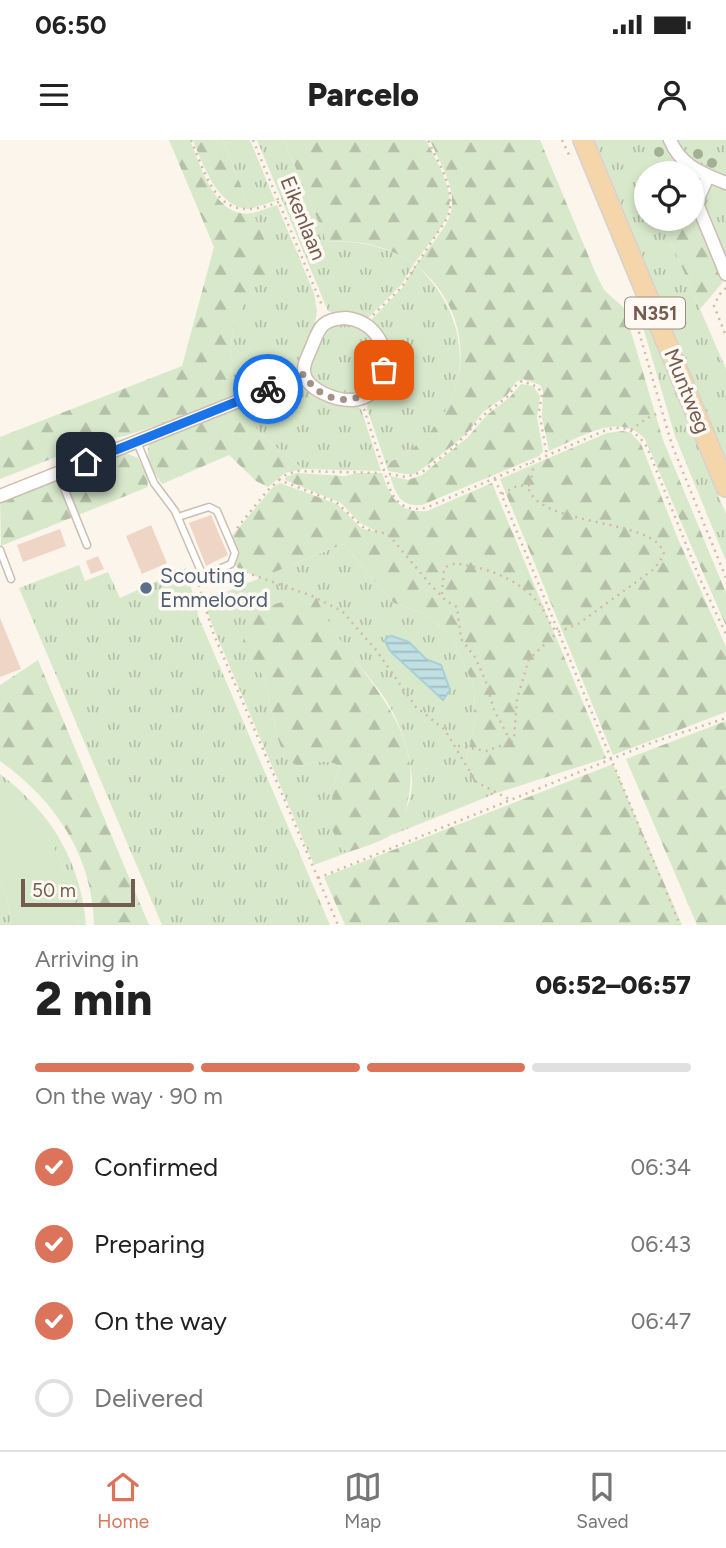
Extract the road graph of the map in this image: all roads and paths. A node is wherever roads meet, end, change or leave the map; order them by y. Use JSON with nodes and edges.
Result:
{"nodes":[{"id":1,"x":191,"y":140,"type":"edge"},
{"id":2,"x":253,"y":140,"type":"edge"},
{"id":3,"x":428,"y":140,"type":"edge"},
{"id":4,"x":562,"y":140,"type":"edge"},
{"id":5,"x":583,"y":140,"type":"edge"},
{"id":6,"x":670,"y":140,"type":"edge"},
{"id":7,"x":571,"y":161,"type":"dead end"},
{"id":8,"x":708,"y":176,"type":"junction"},
{"id":9,"x":726,"y":183,"type":"edge"},
{"id":10,"x":279,"y":202,"type":"junction"},
{"id":11,"x":726,"y":274,"type":"edge"},
{"id":12,"x":725,"y":289,"type":"edge"},
{"id":13,"x":630,"y":304,"type":"dead end"},
{"id":14,"x":322,"y":307,"type":"dead end"},
{"id":15,"x":367,"y":322,"type":"dead end"},
{"id":16,"x":726,"y":336,"type":"edge"},
{"id":17,"x":304,"y":374,"type":"junction"},
{"id":18,"x":364,"y":409,"type":"dead end"},
{"id":19,"x":661,"y":412,"type":"junction"},
{"id":20,"x":631,"y":430,"type":"junction"},
{"id":21,"x":137,"y":442,"type":"junction"},
{"id":22,"x":547,"y":456,"type":"junction"},
{"id":23,"x":531,"y":463,"type":"junction"},
{"id":24,"x":381,"y":472,"type":"dead end"},
{"id":25,"x":58,"y":473,"type":"junction"},
{"id":26,"x":389,"y":474,"type":"dead end"},
{"id":27,"x":495,"y":479,"type":"junction"},
{"id":28,"x":279,"y":480,"type":"junction"},
{"id":29,"x":530,"y":485,"type":"junction"},
{"id":30,"x":726,"y":487,"type":"edge"},
{"id":31,"x":502,"y":494,"type":"junction"},
{"id":32,"x":0,"y":496,"type":"edge"},
{"id":33,"x":178,"y":517,"type":"junction"},
{"id":34,"x":228,"y":535,"type":"junction"},
{"id":35,"x":87,"y":545,"type":"dead end"},
{"id":36,"x":0,"y":550,"type":"edge"},
{"id":37,"x":231,"y":564,"type":"junction"},
{"id":38,"x":726,"y":578,"type":"edge"},
{"id":39,"x":11,"y":579,"type":"dead end"},
{"id":40,"x":198,"y":580,"type":"dead end"},
{"id":41,"x":442,"y":596,"type":"junction"},
{"id":42,"x":558,"y":632,"type":"junction"},
{"id":43,"x":726,"y":634,"type":"edge"},
{"id":44,"x":726,"y":718,"type":"edge"},
{"id":45,"x":510,"y":742,"type":"junction"},
{"id":46,"x":454,"y":745,"type":"junction"},
{"id":47,"x":610,"y":759,"type":"junction"},
{"id":48,"x":510,"y":800,"type":"junction"},
{"id":49,"x":318,"y":878,"type":"junction"},
{"id":50,"x":338,"y":925,"type":"edge"},
{"id":51,"x":680,"y":925,"type":"edge"}],
"edges":[{"from":1,"to":10,"type":"path"},
{"from":2,"to":10,"type":"path","name":"Eikenlaan"},
{"from":3,"to":15,"type":"path"},
{"from":4,"to":7,"type":"path"},
{"from":5,"to":30,"type":"main road","name":"Muntweg","number":"N351"},
{"from":6,"to":8,"type":"street"},
{"from":8,"to":9,"type":"street"},
{"from":8,"to":11,"type":"street"},
{"from":10,"to":14,"type":"path","name":"Eikenlaan"},
{"from":12,"to":16,"type":"path"},
{"from":13,"to":19,"type":"path"},
{"from":17,"to":17,"type":"street"},
{"from":17,"to":21,"type":"street"},
{"from":18,"to":27,"type":"path"},
{"from":19,"to":20,"type":"path"},
{"from":19,"to":38,"type":"path"},
{"from":20,"to":22,"type":"path"},
{"from":20,"to":43,"type":"path"},
{"from":21,"to":25,"type":"street"},
{"from":21,"to":33,"type":"lane"},
{"from":22,"to":23,"type":"path"},
{"from":22,"to":26,"type":"path"},
{"from":23,"to":27,"type":"path"},
{"from":23,"to":29,"type":"path"},
{"from":24,"to":28,"type":"path"},
{"from":25,"to":32,"type":"street"},
{"from":25,"to":35,"type":"lane"},
{"from":27,"to":31,"type":"path"},
{"from":28,"to":34,"type":"path"},
{"from":28,"to":41,"type":"path"},
{"from":29,"to":31,"type":"path"},
{"from":29,"to":42,"type":"path"},
{"from":31,"to":42,"type":"path"},
{"from":33,"to":34,"type":"lane"},
{"from":33,"to":37,"type":"lane"},
{"from":34,"to":37,"type":"lane"},
{"from":36,"to":39,"type":"lane"},
{"from":37,"to":46,"type":"path"},
{"from":40,"to":49,"type":"path"},
{"from":41,"to":42,"type":"path"},
{"from":41,"to":45,"type":"path"},
{"from":42,"to":45,"type":"path"},
{"from":42,"to":47,"type":"path"},
{"from":44,"to":47,"type":"path"},
{"from":45,"to":46,"type":"path"},
{"from":46,"to":48,"type":"path"},
{"from":47,"to":48,"type":"path"},
{"from":47,"to":51,"type":"path"},
{"from":48,"to":49,"type":"path"},
{"from":49,"to":50,"type":"path"}]}
